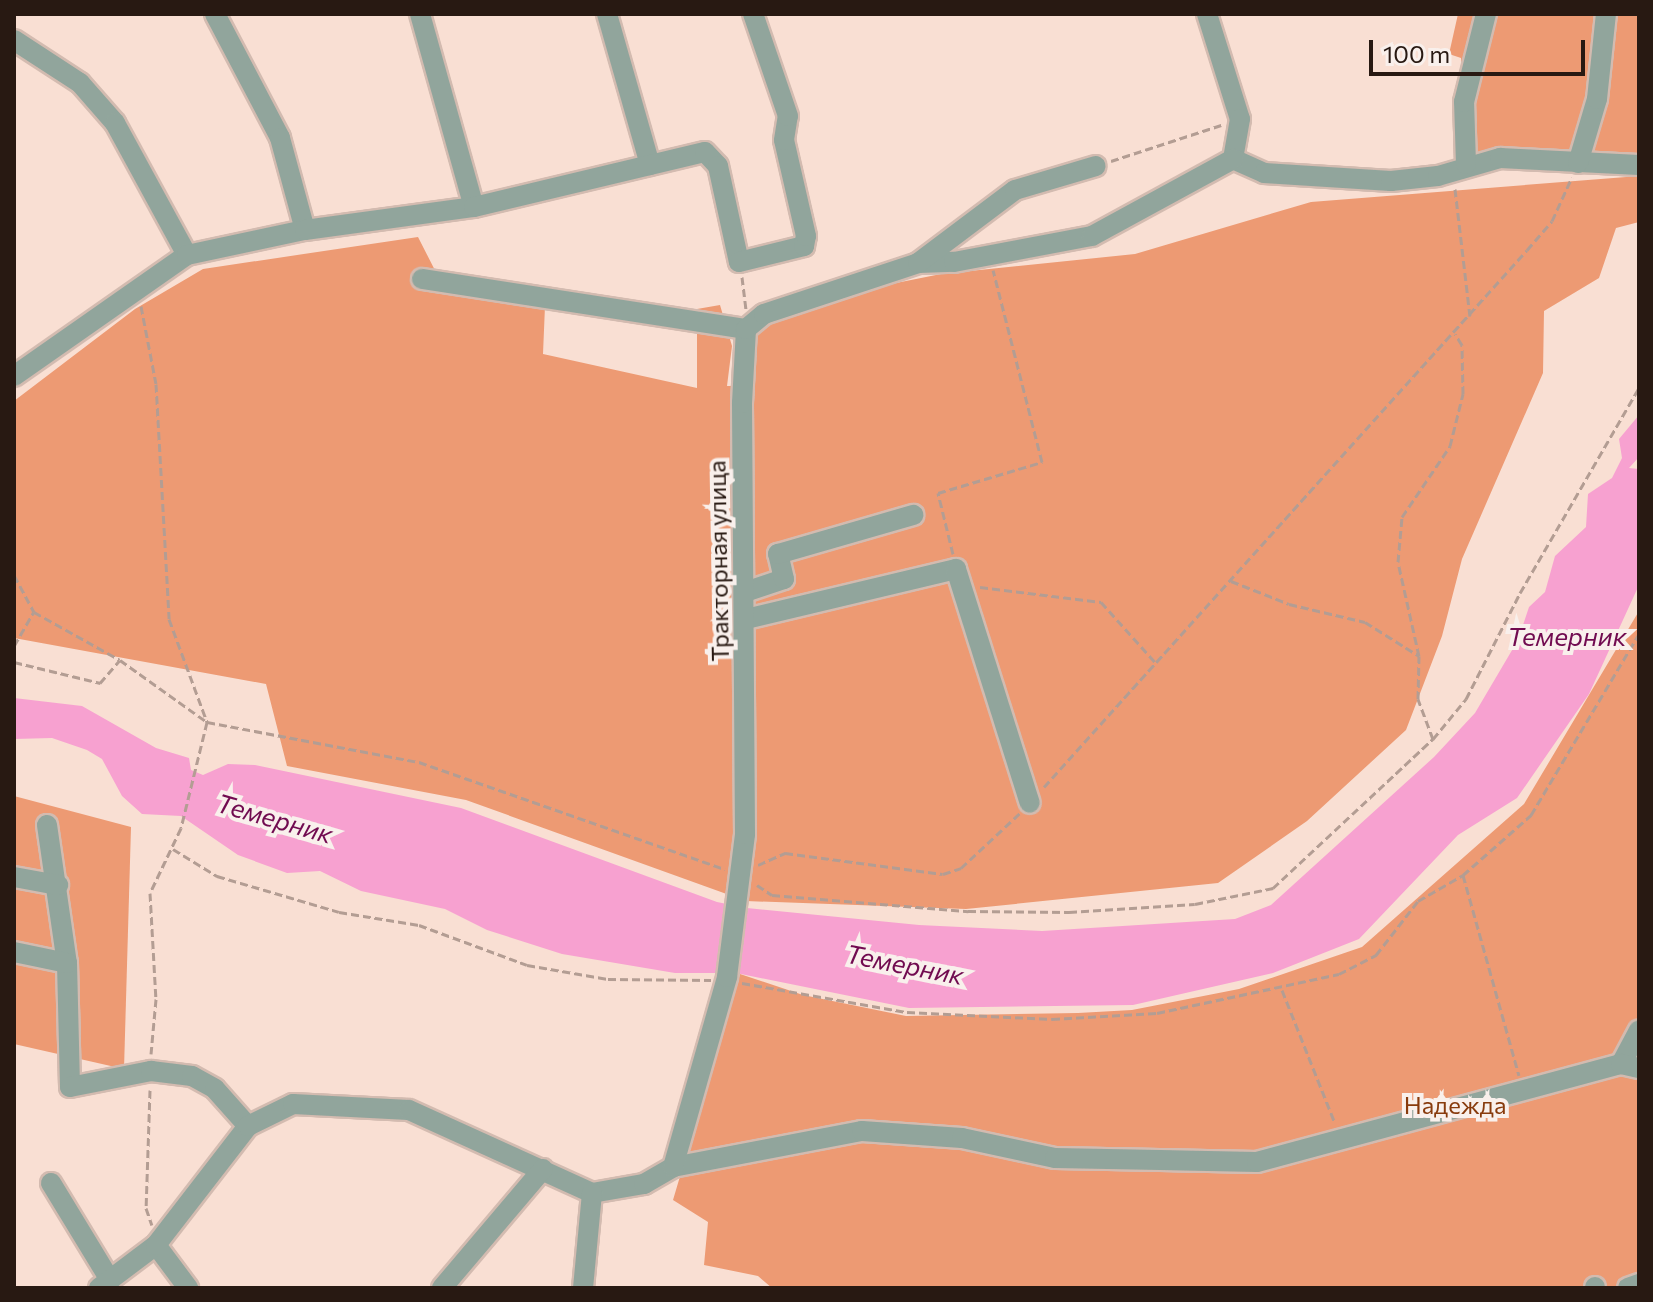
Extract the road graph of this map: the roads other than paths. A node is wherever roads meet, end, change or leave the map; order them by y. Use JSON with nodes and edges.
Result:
{"nodes":[{"id":1,"x":215,"y":14,"type":"edge"},
{"id":2,"x":420,"y":14,"type":"edge"},
{"id":3,"x":607,"y":14,"type":"edge"},
{"id":4,"x":753,"y":14,"type":"edge"},
{"id":5,"x":1207,"y":14,"type":"edge"},
{"id":6,"x":1486,"y":14,"type":"edge"},
{"id":7,"x":1606,"y":14,"type":"edge"},
{"id":8,"x":14,"y":40,"type":"edge"},
{"id":9,"x":1233,"y":159,"type":"junction"},
{"id":10,"x":1578,"y":163,"type":"junction"},
{"id":11,"x":650,"y":165,"type":"junction"},
{"id":12,"x":1639,"y":165,"type":"edge"},
{"id":13,"x":1096,"y":166,"type":"road end"},
{"id":14,"x":1460,"y":167,"type":"junction"},
{"id":15,"x":474,"y":207,"type":"junction"},
{"id":16,"x":305,"y":230,"type":"junction"},
{"id":17,"x":187,"y":255,"type":"junction"},
{"id":18,"x":918,"y":263,"type":"junction"},
{"id":19,"x":422,"y":279,"type":"dead end"},
{"id":20,"x":746,"y":329,"type":"junction"},
{"id":21,"x":14,"y":376,"type":"edge"},
{"id":22,"x":913,"y":515,"type":"dead end"},
{"id":23,"x":745,"y":592,"type":"junction"},
{"id":24,"x":746,"y":619,"type":"junction"},
{"id":25,"x":1030,"y":803,"type":"road end"},
{"id":26,"x":47,"y":825,"type":"dead end"},
{"id":27,"x":14,"y":877,"type":"edge"},
{"id":28,"x":58,"y":885,"type":"junction"},
{"id":29,"x":14,"y":952,"type":"edge"},
{"id":30,"x":67,"y":963,"type":"junction"},
{"id":31,"x":1639,"y":1030,"type":"edge"},
{"id":32,"x":1630,"y":1066,"type":"edge"},
{"id":33,"x":248,"y":1126,"type":"junction"},
{"id":34,"x":673,"y":1167,"type":"junction"},
{"id":35,"x":543,"y":1169,"type":"junction"},
{"id":36,"x":51,"y":1183,"type":"dead end"},
{"id":37,"x":592,"y":1193,"type":"junction"},
{"id":38,"x":159,"y":1241,"type":"junction"},
{"id":39,"x":104,"y":1284,"type":"edge"},
{"id":40,"x":1639,"y":1284,"type":"edge"},
{"id":41,"x":188,"y":1288,"type":"edge"},
{"id":42,"x":442,"y":1288,"type":"edge"},
{"id":43,"x":583,"y":1288,"type":"edge"},
{"id":44,"x":1628,"y":1288,"type":"edge"}],
"edges":[{"from":1,"to":16,"type":"street"},
{"from":2,"to":15,"type":"street"},
{"from":3,"to":11,"type":"street"},
{"from":4,"to":11,"type":"street"},
{"from":5,"to":9,"type":"street"},
{"from":6,"to":14,"type":"street"},
{"from":7,"to":10,"type":"street"},
{"from":8,"to":17,"type":"street"},
{"from":9,"to":14,"type":"street"},
{"from":9,"to":18,"type":"street"},
{"from":10,"to":12,"type":"street"},
{"from":10,"to":14,"type":"street"},
{"from":11,"to":15,"type":"street"},
{"from":13,"to":18,"type":"street"},
{"from":15,"to":16,"type":"street"},
{"from":16,"to":17,"type":"street"},
{"from":17,"to":21,"type":"street"},
{"from":18,"to":20,"type":"street"},
{"from":19,"to":20,"type":"street"},
{"from":20,"to":23,"type":"street","name":"Тракторная улица"},
{"from":22,"to":23,"type":"street"},
{"from":23,"to":24,"type":"street","name":"Тракторная улица"},
{"from":24,"to":25,"type":"street"},
{"from":24,"to":34,"type":"street","name":"Тракторная улица"},
{"from":26,"to":28,"type":"street"},
{"from":27,"to":28,"type":"street"},
{"from":28,"to":30,"type":"street"},
{"from":29,"to":30,"type":"street"},
{"from":30,"to":33,"type":"street"},
{"from":31,"to":32,"type":"street"},
{"from":32,"to":34,"type":"street"},
{"from":33,"to":35,"type":"street"},
{"from":33,"to":38,"type":"street"},
{"from":34,"to":37,"type":"street"},
{"from":35,"to":37,"type":"street"},
{"from":35,"to":42,"type":"street"},
{"from":36,"to":39,"type":"street"},
{"from":37,"to":43,"type":"street"},
{"from":38,"to":39,"type":"street"},
{"from":38,"to":41,"type":"street"},
{"from":40,"to":44,"type":"street"}]}
